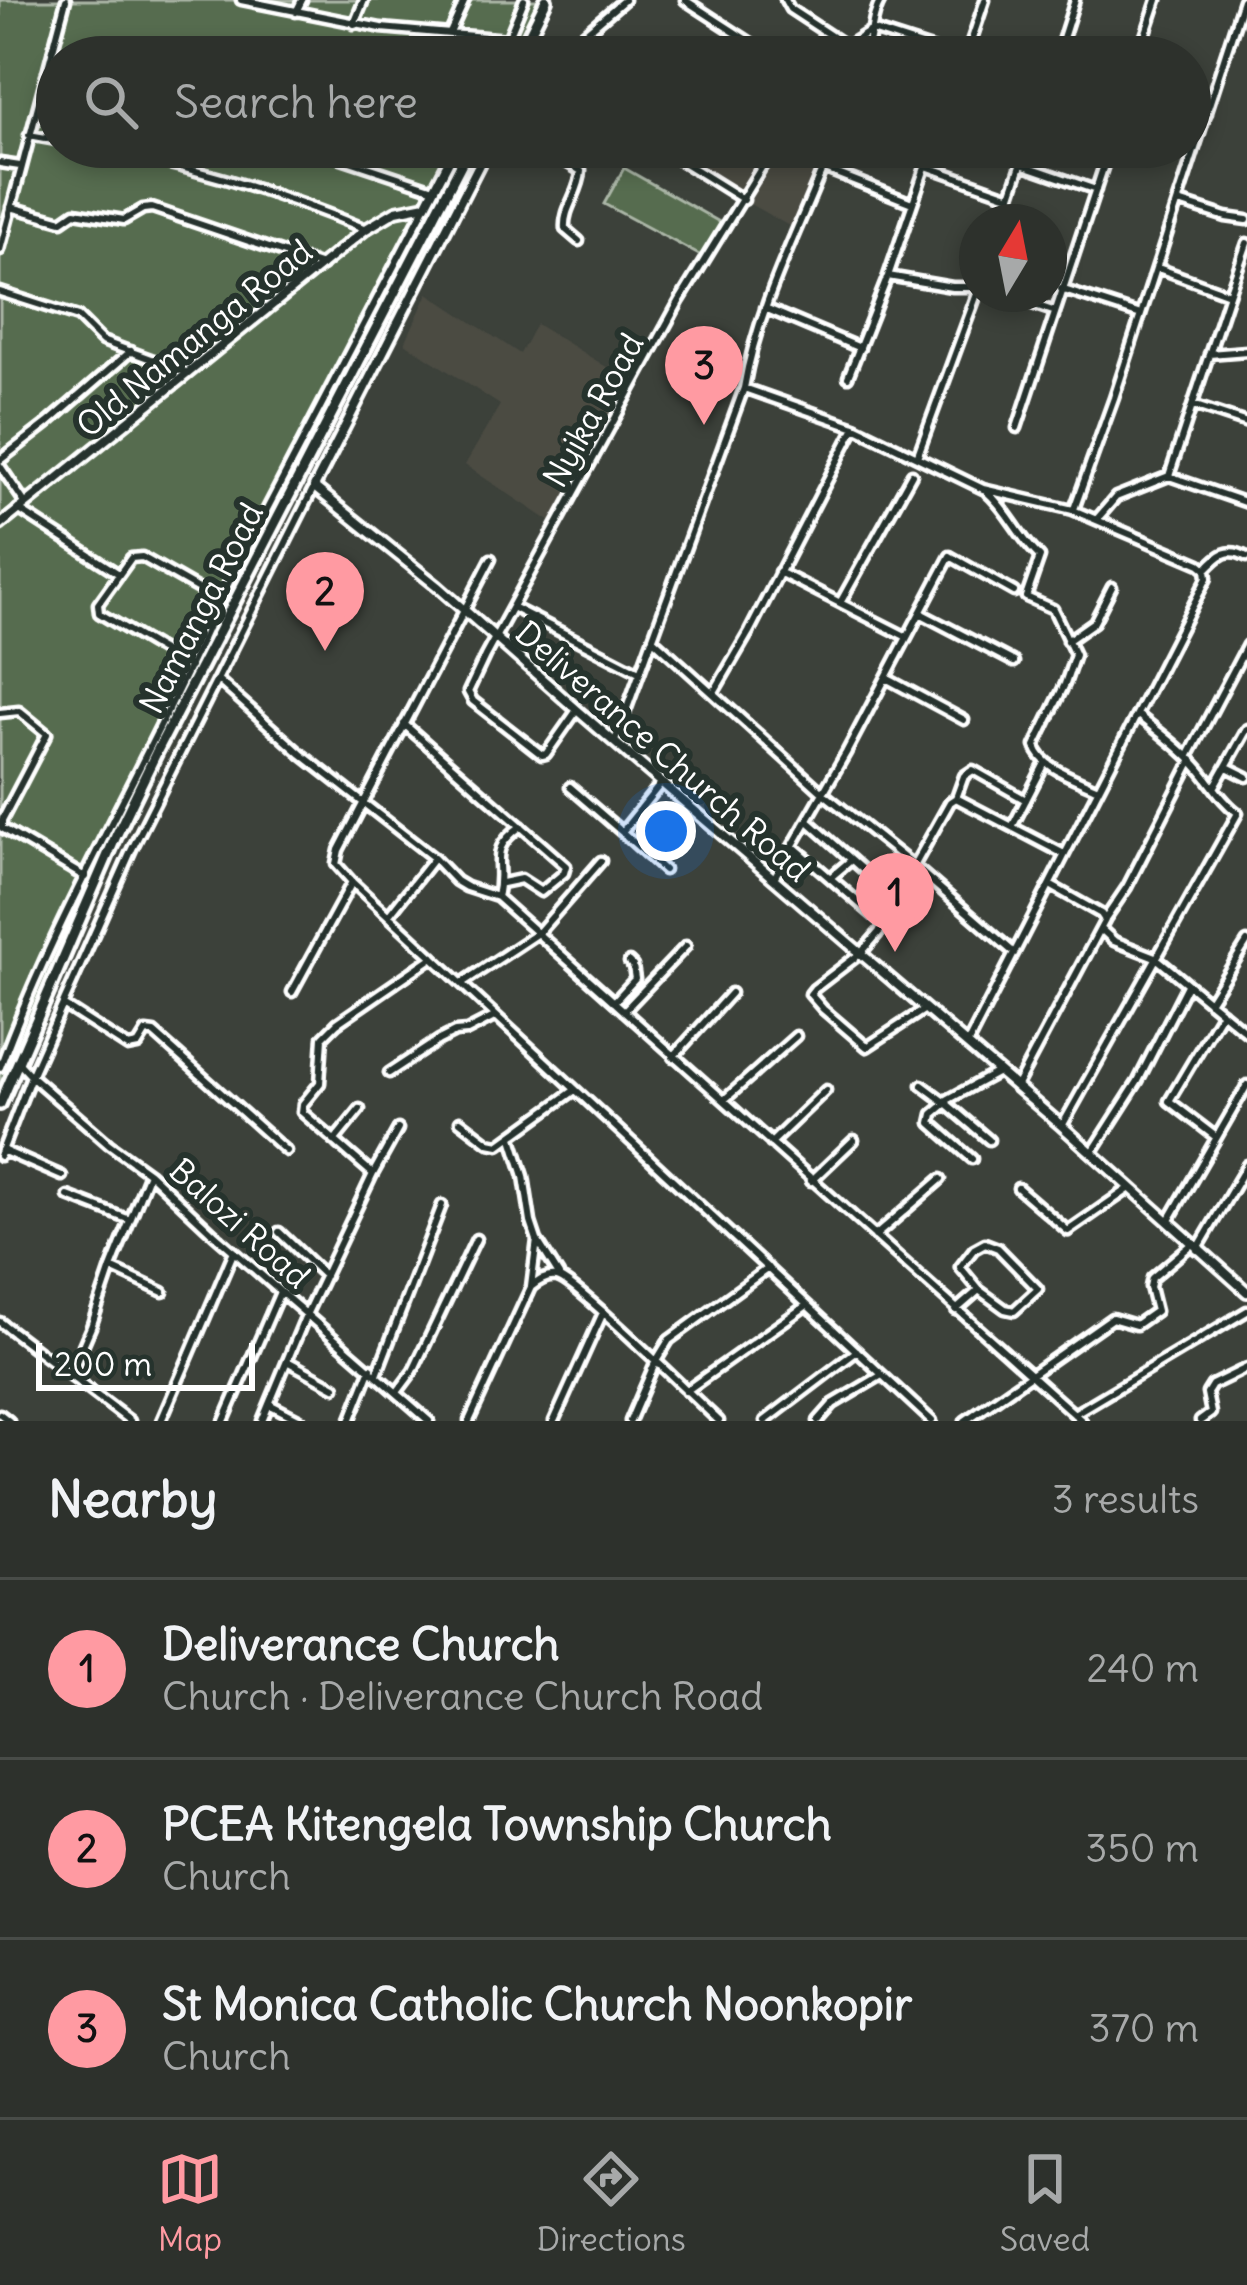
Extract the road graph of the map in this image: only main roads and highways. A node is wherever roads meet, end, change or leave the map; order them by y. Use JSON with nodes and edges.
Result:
{"nodes":[{"id":1,"x":546,"y":0,"type":"edge"},
{"id":2,"x":529,"y":36,"type":"edge"},
{"id":3,"x":459,"y":168,"type":"edge"},
{"id":4,"x":0,"y":1104,"type":"edge"}],
"edges":[{"from":1,"to":2,"type":"highway"},
{"from":3,"to":4,"type":"highway","name":"Namanga Road"}]}
